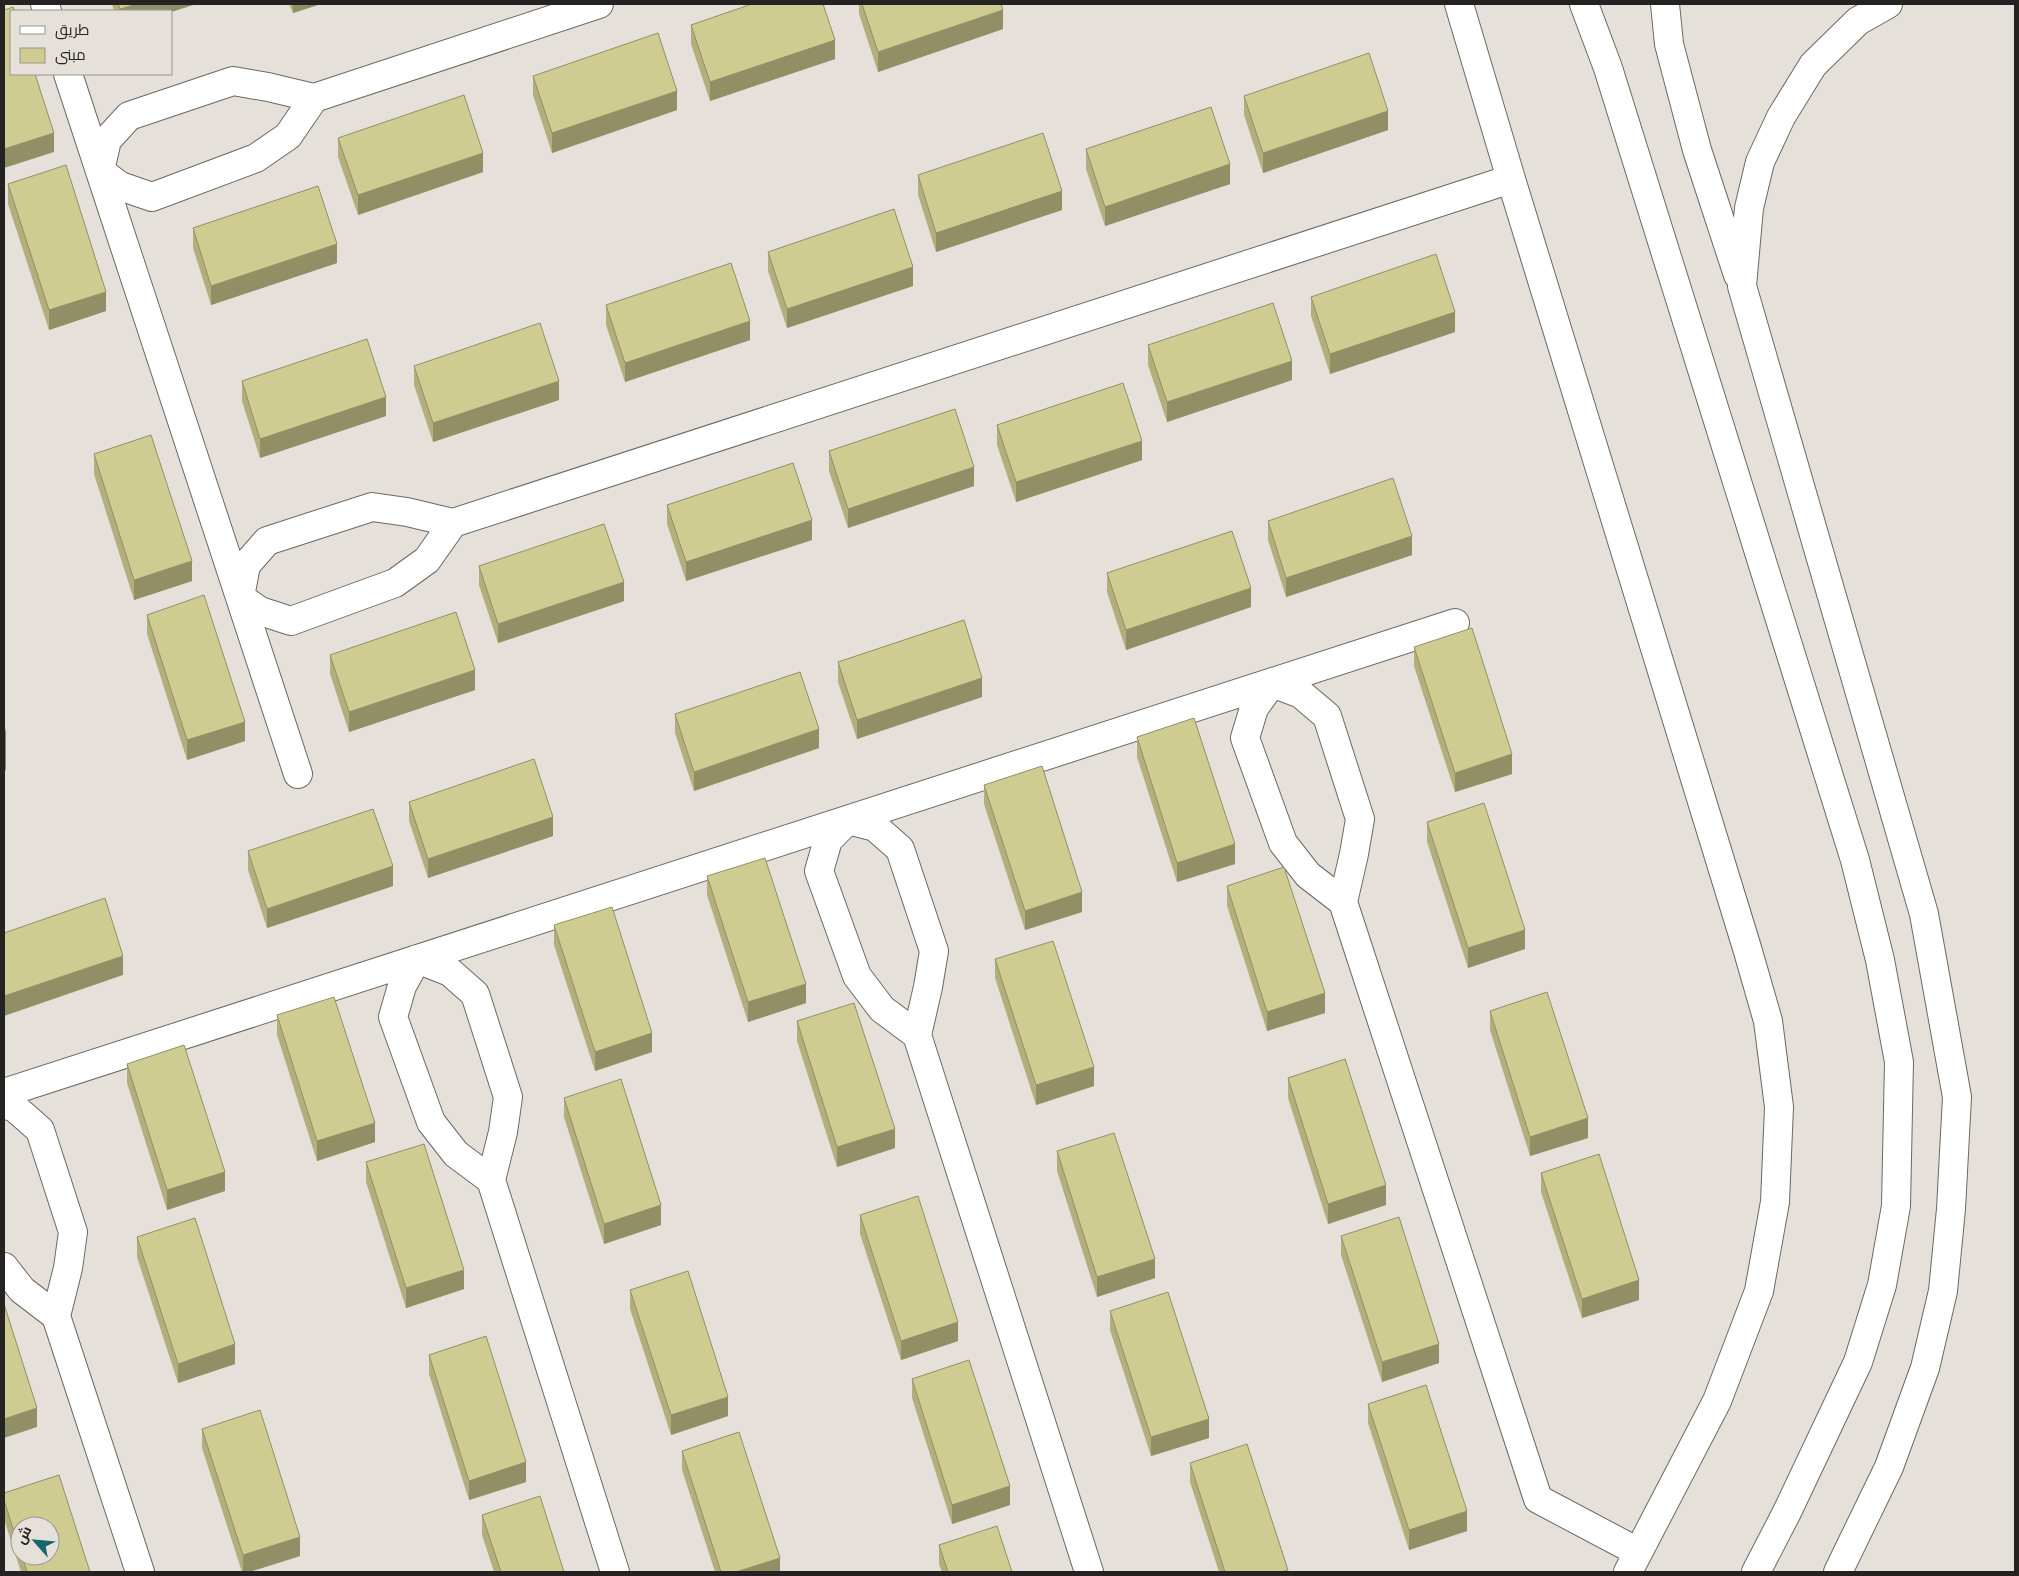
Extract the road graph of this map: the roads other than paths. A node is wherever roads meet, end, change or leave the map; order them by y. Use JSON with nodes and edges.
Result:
{"nodes":[{"id":1,"x":599,"y":4,"type":"edge"},
{"id":2,"x":1459,"y":4,"type":"edge"},
{"id":3,"x":1584,"y":4,"type":"edge"},
{"id":4,"x":1604,"y":4,"type":"edge"},
{"id":5,"x":1665,"y":4,"type":"edge"},
{"id":6,"x":1888,"y":4,"type":"edge"},
{"id":7,"x":1608,"y":68,"type":"junction"},
{"id":8,"x":68,"y":75,"type":"edge"},
{"id":9,"x":314,"y":98,"type":"junction"},
{"id":10,"x":100,"y":170,"type":"junction"},
{"id":11,"x":1511,"y":180,"type":"junction"},
{"id":12,"x":1742,"y":286,"type":"junction"},
{"id":13,"x":453,"y":523,"type":"junction"},
{"id":14,"x":240,"y":597,"type":"junction"},
{"id":15,"x":1455,"y":623,"type":"dead end"},
{"id":16,"x":1272,"y":683,"type":"junction"},
{"id":17,"x":298,"y":774,"type":"dead end"},
{"id":18,"x":848,"y":820,"type":"junction"},
{"id":19,"x":1343,"y":902,"type":"junction"},
{"id":20,"x":417,"y":959,"type":"junction"},
{"id":21,"x":917,"y":1035,"type":"junction"},
{"id":22,"x":4,"y":1093,"type":"edge"},
{"id":23,"x":4,"y":1104,"type":"edge"},
{"id":24,"x":491,"y":1180,"type":"junction"},
{"id":25,"x":4,"y":1267,"type":"edge"},
{"id":26,"x":56,"y":1316,"type":"junction"},
{"id":27,"x":1633,"y":1562,"type":"edge"},
{"id":28,"x":140,"y":1572,"type":"edge"},
{"id":29,"x":615,"y":1572,"type":"edge"},
{"id":30,"x":1089,"y":1572,"type":"edge"},
{"id":31,"x":1756,"y":1572,"type":"edge"},
{"id":32,"x":1838,"y":1572,"type":"edge"}],
"edges":[{"from":1,"to":9,"type":"street"},
{"from":2,"to":11,"type":"street"},
{"from":3,"to":7,"type":"street"},
{"from":4,"to":7,"type":"street"},
{"from":5,"to":12,"type":"street"},
{"from":6,"to":12,"type":"street"},
{"from":7,"to":31,"type":"street"},
{"from":8,"to":10,"type":"street"},
{"from":9,"to":10,"type":"street"},
{"from":9,"to":10,"type":"street"},
{"from":10,"to":14,"type":"street"},
{"from":11,"to":13,"type":"street"},
{"from":11,"to":27,"type":"street"},
{"from":12,"to":32,"type":"street"},
{"from":13,"to":14,"type":"street"},
{"from":13,"to":14,"type":"street"},
{"from":14,"to":17,"type":"street"},
{"from":15,"to":16,"type":"street"},
{"from":16,"to":18,"type":"street"},
{"from":16,"to":19,"type":"street"},
{"from":16,"to":19,"type":"street"},
{"from":18,"to":20,"type":"street"},
{"from":18,"to":21,"type":"street"},
{"from":18,"to":21,"type":"street"},
{"from":19,"to":27,"type":"street"},
{"from":20,"to":22,"type":"street"},
{"from":20,"to":24,"type":"street"},
{"from":20,"to":24,"type":"street"},
{"from":21,"to":30,"type":"street"},
{"from":23,"to":26,"type":"street"},
{"from":24,"to":29,"type":"street"},
{"from":25,"to":26,"type":"street"},
{"from":26,"to":28,"type":"street"}]}
